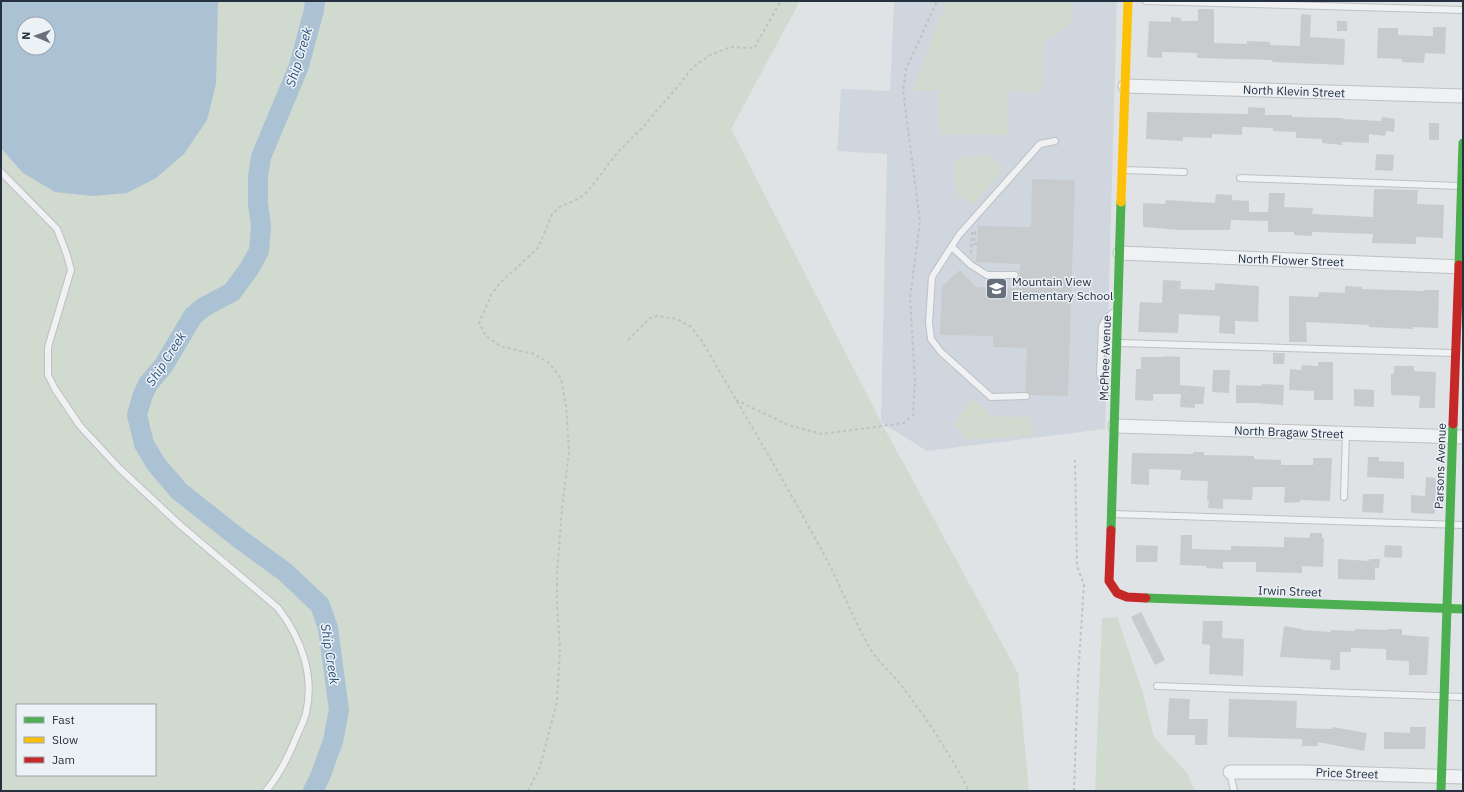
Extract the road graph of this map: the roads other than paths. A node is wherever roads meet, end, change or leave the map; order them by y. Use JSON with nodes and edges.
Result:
{"nodes":[{"id":1,"x":1128,"y":1,"type":"edge"},
{"id":2,"x":1146,"y":1,"type":"edge"},
{"id":3,"x":1463,"y":10,"type":"edge"},
{"id":4,"x":1125,"y":86,"type":"junction"},
{"id":5,"x":1463,"y":96,"type":"edge"},
{"id":6,"x":1055,"y":142,"type":"dead end"},
{"id":7,"x":1463,"y":143,"type":"edge"},
{"id":8,"x":1123,"y":170,"type":"junction"},
{"id":9,"x":1,"y":172,"type":"edge"},
{"id":10,"x":1184,"y":172,"type":"dead end"},
{"id":11,"x":1240,"y":178,"type":"dead end"},
{"id":12,"x":1462,"y":186,"type":"edge"},
{"id":13,"x":952,"y":247,"type":"junction"},
{"id":14,"x":1120,"y":253,"type":"junction"},
{"id":15,"x":1461,"y":267,"type":"edge"},
{"id":16,"x":1015,"y":275,"type":"dead end"},
{"id":17,"x":1118,"y":308,"type":"junction"},
{"id":18,"x":1117,"y":343,"type":"junction"},
{"id":19,"x":1459,"y":353,"type":"edge"},
{"id":20,"x":1026,"y":396,"type":"dead end"},
{"id":21,"x":1115,"y":399,"type":"junction"},
{"id":22,"x":1115,"y":426,"type":"junction"},
{"id":23,"x":1346,"y":434,"type":"junction"},
{"id":24,"x":1458,"y":437,"type":"edge"},
{"id":25,"x":1344,"y":497,"type":"dead end"},
{"id":26,"x":1112,"y":514,"type":"junction"},
{"id":27,"x":1450,"y":525,"type":"junction"},
{"id":28,"x":1463,"y":525,"type":"edge"},
{"id":29,"x":1117,"y":593,"type":"joint"},
{"id":30,"x":1447,"y":608,"type":"junction"},
{"id":31,"x":1463,"y":609,"type":"edge"},
{"id":32,"x":1157,"y":686,"type":"dead end"},
{"id":33,"x":1444,"y":696,"type":"junction"},
{"id":34,"x":1463,"y":697,"type":"edge"},
{"id":35,"x":1230,"y":772,"type":"joint"},
{"id":36,"x":1442,"y":777,"type":"junction"},
{"id":37,"x":1463,"y":777,"type":"edge"},
{"id":38,"x":266,"y":791,"type":"edge"},
{"id":39,"x":1234,"y":791,"type":"edge"},
{"id":40,"x":1441,"y":791,"type":"edge"}],
"edges":[{"from":1,"to":4,"type":"street","name":"McPhee Avenue"},
{"from":2,"to":3,"type":"lane"},
{"from":4,"to":5,"type":"street","name":"North Klevin Street"},
{"from":4,"to":8,"type":"street","name":"McPhee Avenue"},
{"from":6,"to":13,"type":"lane"},
{"from":7,"to":12,"type":"street","name":"Parsons Avenue"},
{"from":8,"to":10,"type":"lane"},
{"from":8,"to":14,"type":"street","name":"McPhee Avenue"},
{"from":9,"to":38,"type":"lane"},
{"from":11,"to":12,"type":"lane"},
{"from":12,"to":15,"type":"street","name":"Parsons Avenue"},
{"from":13,"to":16,"type":"lane"},
{"from":13,"to":20,"type":"lane"},
{"from":14,"to":15,"type":"street","name":"North Flower Street"},
{"from":14,"to":17,"type":"street","name":"McPhee Avenue"},
{"from":15,"to":19,"type":"street","name":"Parsons Avenue"},
{"from":17,"to":18,"type":"street","name":"McPhee Avenue"},
{"from":17,"to":21,"type":"lane"},
{"from":18,"to":19,"type":"lane"},
{"from":18,"to":21,"type":"street","name":"McPhee Avenue"},
{"from":19,"to":24,"type":"street","name":"Parsons Avenue"},
{"from":21,"to":22,"type":"street","name":"McPhee Avenue"},
{"from":22,"to":23,"type":"street","name":"North Bragaw Street"},
{"from":22,"to":26,"type":"street","name":"McPhee Avenue"},
{"from":23,"to":24,"type":"street","name":"North Bragaw Street"},
{"from":23,"to":25,"type":"lane"},
{"from":24,"to":27,"type":"street","name":"Parsons Avenue"},
{"from":26,"to":27,"type":"lane"},
{"from":26,"to":29,"type":"street","name":"McPhee Avenue"},
{"from":27,"to":28,"type":"lane"},
{"from":27,"to":30,"type":"street","name":"Parsons Avenue"},
{"from":29,"to":30,"type":"street","name":"Irwin Street"},
{"from":30,"to":31,"type":"street","name":"Irwin Street"},
{"from":30,"to":33,"type":"street","name":"Parsons Avenue"},
{"from":32,"to":33,"type":"lane"},
{"from":33,"to":34,"type":"lane"},
{"from":33,"to":36,"type":"street","name":"Parsons Avenue"},
{"from":35,"to":36,"type":"street","name":"Price Street"},
{"from":35,"to":39,"type":"lane"},
{"from":36,"to":37,"type":"street","name":"Price Street"},
{"from":36,"to":40,"type":"street","name":"Parsons Avenue"}]}
